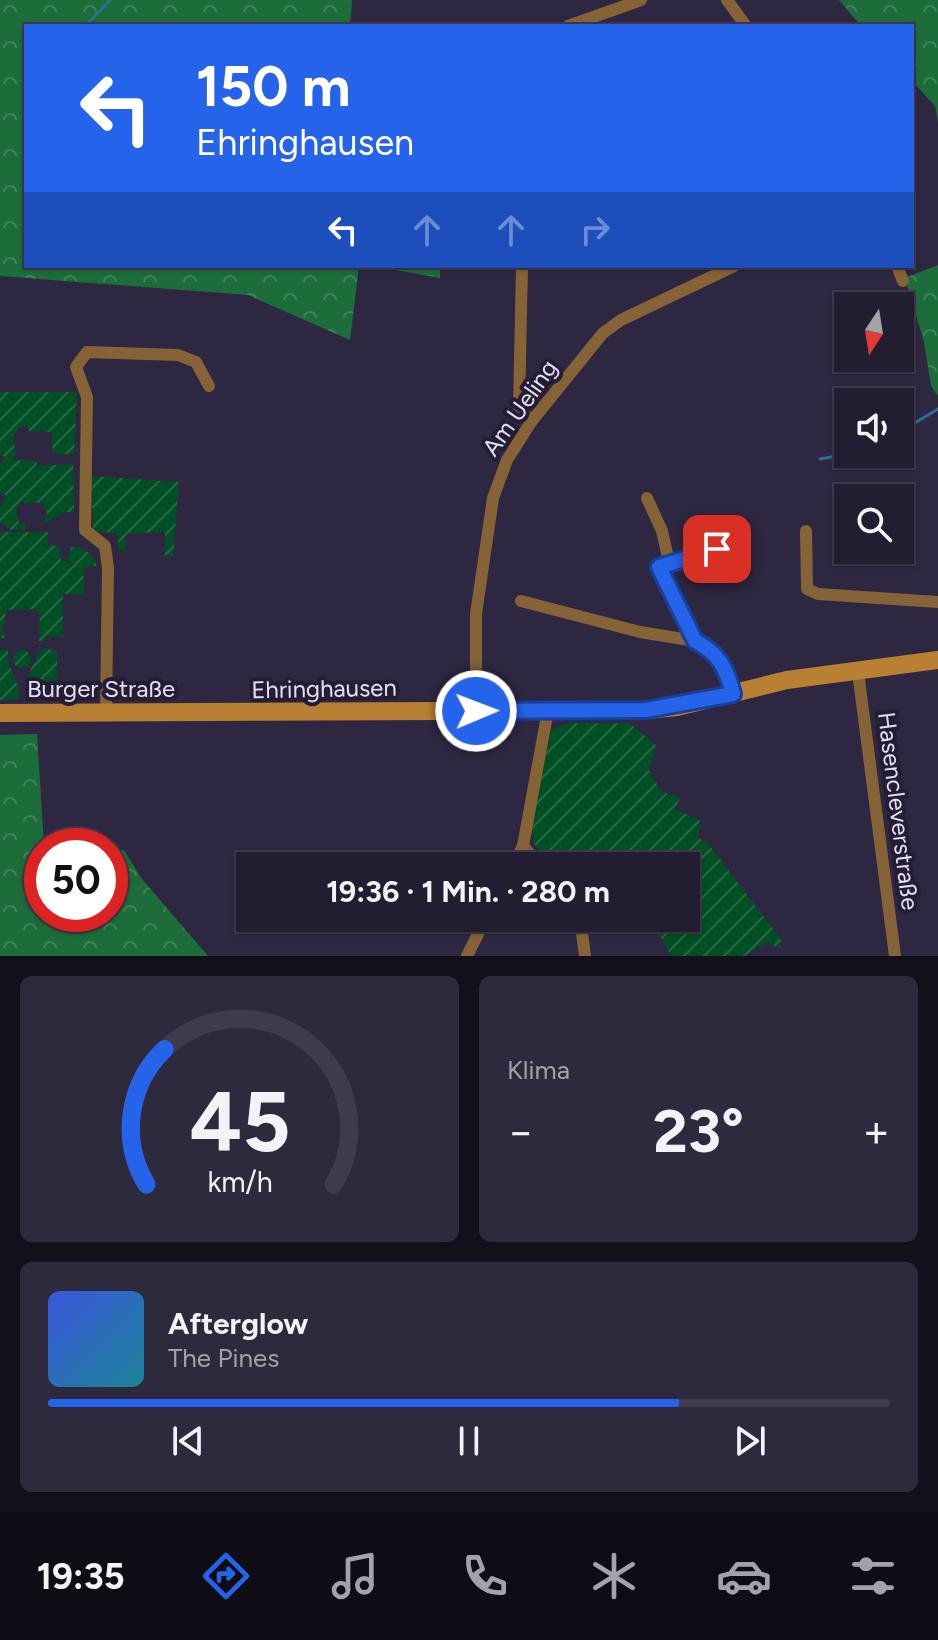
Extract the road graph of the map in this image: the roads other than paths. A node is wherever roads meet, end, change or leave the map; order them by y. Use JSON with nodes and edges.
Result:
{"nodes":[{"id":1,"x":641,"y":0,"type":"edge"},
{"id":2,"x":727,"y":0,"type":"edge"},
{"id":3,"x":574,"y":24,"type":"edge"},
{"id":4,"x":745,"y":24,"type":"edge"},
{"id":5,"x":522,"y":268,"type":"edge"},
{"id":6,"x":730,"y":268,"type":"edge"},
{"id":7,"x":898,"y":268,"type":"edge"},
{"id":8,"x":903,"y":281,"type":"dead end"},
{"id":9,"x":209,"y":386,"type":"dead end"},
{"id":10,"x":531,"y":422,"type":"junction"},
{"id":11,"x":647,"y":498,"type":"dead end"},
{"id":12,"x":806,"y":531,"type":"dead end"},
{"id":13,"x":717,"y":549,"type":"dead end"},
{"id":14,"x":669,"y":562,"type":"junction"},
{"id":15,"x":521,"y":601,"type":"dead end"},
{"id":16,"x":938,"y":602,"type":"edge"},
{"id":17,"x":695,"y":641,"type":"junction"},
{"id":18,"x":938,"y":660,"type":"edge"},
{"id":19,"x":858,"y":672,"type":"junction"},
{"id":20,"x":733,"y":694,"type":"junction"},
{"id":21,"x":548,"y":710,"type":"junction"},
{"id":22,"x":476,"y":711,"type":"junction"},
{"id":23,"x":106,"y":712,"type":"junction"},
{"id":24,"x":0,"y":713,"type":"edge"},
{"id":25,"x":201,"y":714,"type":"joint"},
{"id":26,"x":523,"y":846,"type":"junction"},
{"id":27,"x":520,"y":852,"type":"edge"},
{"id":28,"x":528,"y":852,"type":"edge"},
{"id":29,"x":479,"y":932,"type":"edge"},
{"id":30,"x":582,"y":932,"type":"edge"},
{"id":31,"x":467,"y":956,"type":"edge"},
{"id":32,"x":585,"y":956,"type":"edge"},
{"id":33,"x":895,"y":956,"type":"edge"}],
"edges":[{"from":1,"to":3,"type":"street"},
{"from":2,"to":4,"type":"street"},
{"from":5,"to":10,"type":"street"},
{"from":6,"to":10,"type":"street","name":"Am Ueling"},
{"from":7,"to":8,"type":"street"},
{"from":9,"to":23,"type":"street"},
{"from":10,"to":22,"type":"street","name":"Am Ueling"},
{"from":11,"to":14,"type":"street"},
{"from":12,"to":16,"type":"street"},
{"from":13,"to":14,"type":"street"},
{"from":14,"to":17,"type":"street"},
{"from":15,"to":17,"type":"street"},
{"from":17,"to":20,"type":"street"},
{"from":18,"to":19,"type":"main road","name":"Ehringhausen"},
{"from":19,"to":20,"type":"main road","name":"Ehringhausen"},
{"from":19,"to":33,"type":"street","name":"Hasencleverstraße"},
{"from":20,"to":21,"type":"main road","name":"Ehringhausen"},
{"from":21,"to":22,"type":"main road","name":"Ehringhausen"},
{"from":21,"to":26,"type":"street"},
{"from":22,"to":25,"type":"main road","name":"Ehringhausen"},
{"from":23,"to":24,"type":"main road","name":"Burger Straße"},
{"from":23,"to":25,"type":"main road","name":"Burger Straße"},
{"from":26,"to":27,"type":"street"},
{"from":26,"to":28,"type":"street"},
{"from":29,"to":31,"type":"street"},
{"from":30,"to":32,"type":"street"}]}
